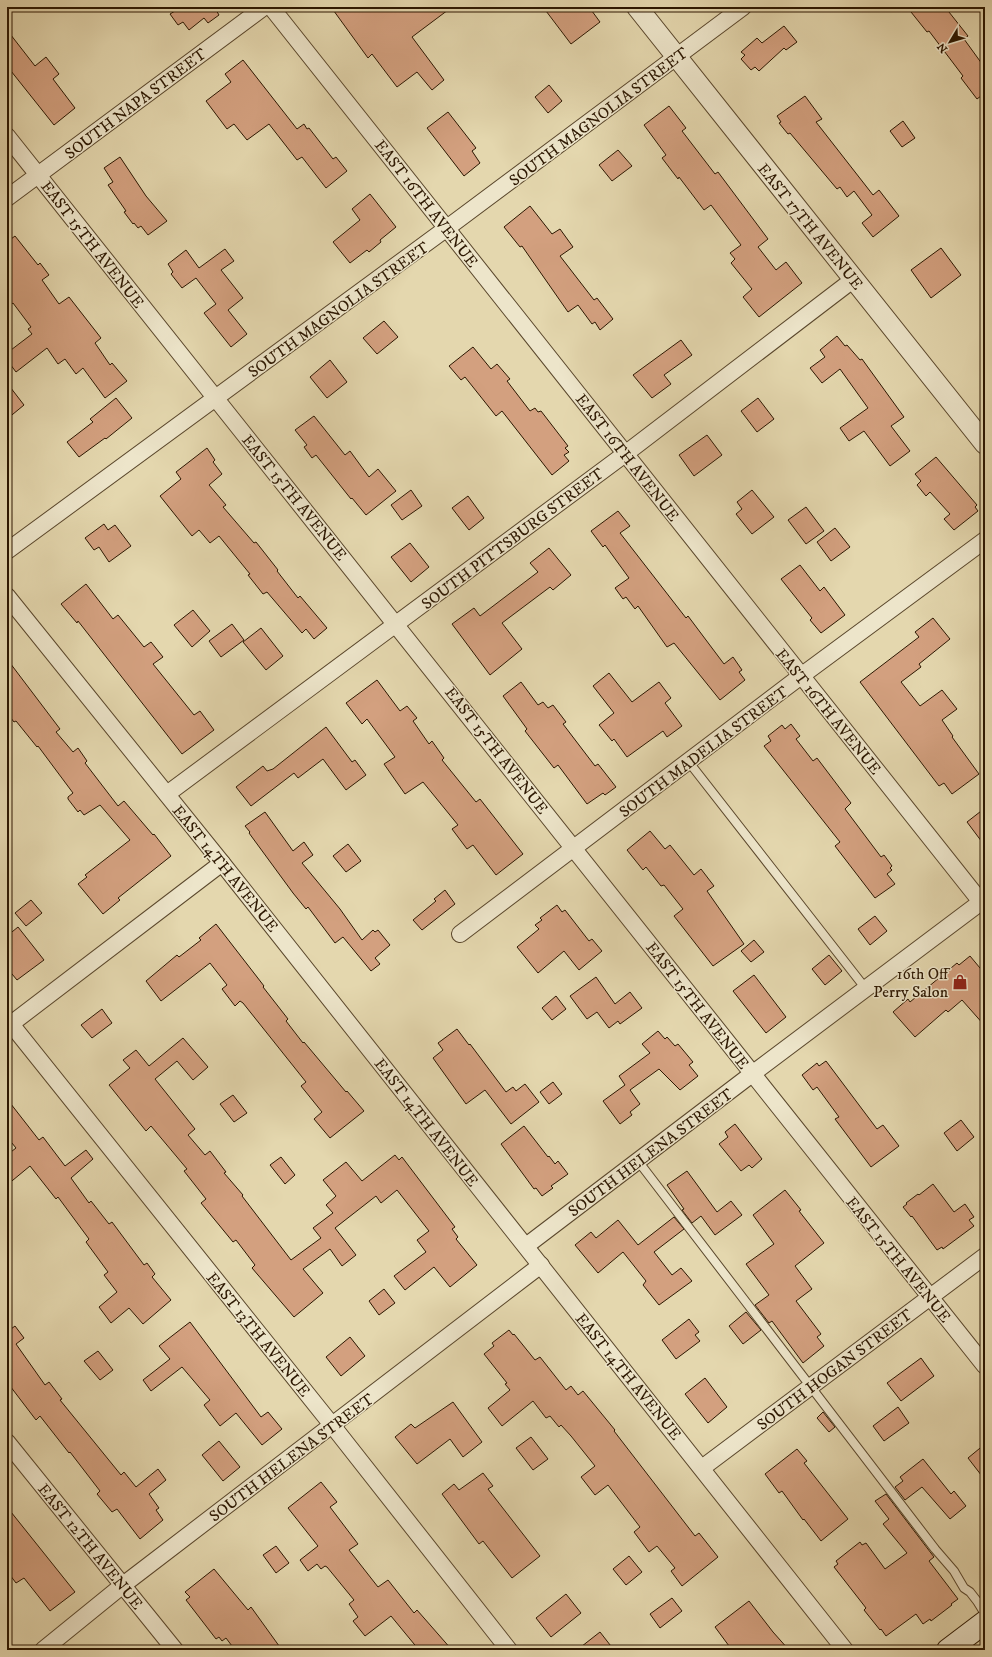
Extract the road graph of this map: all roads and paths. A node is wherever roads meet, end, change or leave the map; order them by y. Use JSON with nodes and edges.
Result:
{"nodes":[{"id":1,"x":264,"y":7,"type":"edge"},
{"id":2,"x":271,"y":7,"type":"edge"},
{"id":3,"x":637,"y":7,"type":"edge"},
{"id":4,"x":743,"y":7,"type":"edge"},
{"id":5,"x":676,"y":58,"type":"junction"},
{"id":6,"x":7,"y":136,"type":"edge"},
{"id":7,"x":38,"y":176,"type":"junction"},
{"id":8,"x":7,"y":198,"type":"edge"},
{"id":9,"x":447,"y":228,"type":"junction"},
{"id":10,"x":854,"y":279,"type":"junction"},
{"id":11,"x":215,"y":399,"type":"junction"},
{"id":12,"x":985,"y":444,"type":"edge"},
{"id":13,"x":625,"y":454,"type":"junction"},
{"id":14,"x":985,"y":540,"type":"edge"},
{"id":15,"x":7,"y":550,"type":"edge"},
{"id":16,"x":7,"y":596,"type":"edge"},
{"id":17,"x":396,"y":624,"type":"junction"},
{"id":18,"x":801,"y":676,"type":"junction"},
{"id":19,"x":688,"y":761,"type":"junction"},
{"id":20,"x":167,"y":794,"type":"junction"},
{"id":21,"x":574,"y":848,"type":"junction"},
{"id":22,"x":222,"y":863,"type":"junction"},
{"id":23,"x":984,"y":903,"type":"edge"},
{"id":24,"x":460,"y":934,"type":"dead end"},
{"id":25,"x":866,"y":989,"type":"junction"},
{"id":26,"x":8,"y":1024,"type":"edge"},
{"id":27,"x":752,"y":1074,"type":"junction"},
{"id":28,"x":638,"y":1161,"type":"junction"},
{"id":29,"x":526,"y":1246,"type":"junction"},
{"id":30,"x":985,"y":1256,"type":"edge"},
{"id":31,"x":541,"y":1265,"type":"junction"},
{"id":32,"x":930,"y":1297,"type":"junction"},
{"id":33,"x":985,"y":1366,"type":"edge"},
{"id":34,"x":811,"y":1385,"type":"junction"},
{"id":35,"x":332,"y":1425,"type":"junction"},
{"id":36,"x":7,"y":1442,"type":"edge"},
{"id":37,"x":702,"y":1468,"type":"junction"},
{"id":38,"x":123,"y":1585,"type":"junction"},
{"id":39,"x":985,"y":1614,"type":"edge"},
{"id":40,"x":985,"y":1622,"type":"edge"},
{"id":41,"x":43,"y":1650,"type":"edge"},
{"id":42,"x":175,"y":1650,"type":"edge"},
{"id":43,"x":509,"y":1650,"type":"edge"},
{"id":44,"x":845,"y":1650,"type":"edge"},
{"id":45,"x":948,"y":1650,"type":"edge"}],
"edges":[{"from":1,"to":7,"type":"street","name":"SOUTH NAPA STREET"},
{"from":2,"to":9,"type":"street","name":"EAST 16TH AVENUE"},
{"from":3,"to":5,"type":"street","name":"EAST 17TH AVENUE"},
{"from":4,"to":5,"type":"street","name":"SOUTH MAGNOLIA STREET"},
{"from":5,"to":9,"type":"street","name":"SOUTH MAGNOLIA STREET"},
{"from":5,"to":10,"type":"street","name":"EAST 17TH AVENUE"},
{"from":6,"to":7,"type":"street","name":"EAST 15TH AVENUE"},
{"from":7,"to":8,"type":"street","name":"SOUTH NAPA STREET"},
{"from":7,"to":11,"type":"street","name":"EAST 15TH AVENUE"},
{"from":9,"to":11,"type":"street","name":"SOUTH MAGNOLIA STREET"},
{"from":9,"to":13,"type":"street","name":"EAST 16TH AVENUE"},
{"from":10,"to":12,"type":"street","name":"EAST 17TH AVENUE"},
{"from":10,"to":13,"type":"street","name":"SOUTH PITTSBURG STREET"},
{"from":11,"to":15,"type":"street","name":"SOUTH MAGNOLIA STREET"},
{"from":11,"to":17,"type":"street","name":"EAST 15TH AVENUE"},
{"from":13,"to":17,"type":"street","name":"SOUTH PITTSBURG STREET"},
{"from":13,"to":18,"type":"street","name":"EAST 16TH AVENUE"},
{"from":14,"to":18,"type":"street","name":"SOUTH MADELIA STREET"},
{"from":16,"to":20,"type":"street","name":"EAST 14TH AVENUE"},
{"from":17,"to":20,"type":"street","name":"SOUTH PITTSBURG STREET"},
{"from":17,"to":21,"type":"street","name":"EAST 15TH AVENUE"},
{"from":18,"to":19,"type":"street","name":"SOUTH MADELIA STREET"},
{"from":18,"to":23,"type":"street","name":"EAST 16TH AVENUE"},
{"from":19,"to":21,"type":"street","name":"SOUTH MADELIA STREET"},
{"from":19,"to":25,"type":"lane"},
{"from":20,"to":22,"type":"street","name":"EAST 14TH AVENUE"},
{"from":21,"to":24,"type":"street","name":"SOUTH MADELIA STREET"},
{"from":21,"to":27,"type":"street","name":"EAST 15TH AVENUE"},
{"from":22,"to":26,"type":"street"},
{"from":22,"to":29,"type":"street","name":"EAST 14TH AVENUE"},
{"from":23,"to":25,"type":"street","name":"SOUTH HELENA STREET"},
{"from":25,"to":27,"type":"street","name":"SOUTH HELENA STREET"},
{"from":26,"to":35,"type":"street","name":"EAST 13TH AVENUE"},
{"from":27,"to":28,"type":"street","name":"SOUTH HELENA STREET"},
{"from":27,"to":32,"type":"street","name":"EAST 15TH AVENUE"},
{"from":28,"to":29,"type":"street","name":"SOUTH HELENA STREET"},
{"from":28,"to":34,"type":"lane"},
{"from":29,"to":31,"type":"street","name":"EAST 14TH AVENUE"},
{"from":30,"to":32,"type":"street","name":"SOUTH HOGAN STREET"},
{"from":31,"to":35,"type":"street","name":"SOUTH HELENA STREET"},
{"from":31,"to":37,"type":"street","name":"EAST 14TH AVENUE"},
{"from":32,"to":33,"type":"street","name":"EAST 15TH AVENUE"},
{"from":32,"to":34,"type":"street","name":"SOUTH HOGAN STREET"},
{"from":34,"to":37,"type":"street","name":"SOUTH HOGAN STREET"},
{"from":34,"to":39,"type":"lane"},
{"from":35,"to":38,"type":"street","name":"SOUTH HELENA STREET"},
{"from":35,"to":43,"type":"street","name":"EAST 13TH AVENUE"},
{"from":36,"to":38,"type":"street","name":"EAST 12TH AVENUE"},
{"from":37,"to":44,"type":"street","name":"EAST 14TH AVENUE"},
{"from":38,"to":41,"type":"street","name":"SOUTH HELENA STREET"},
{"from":38,"to":42,"type":"street","name":"EAST 12TH AVENUE"},
{"from":40,"to":45,"type":"main road"}]}
